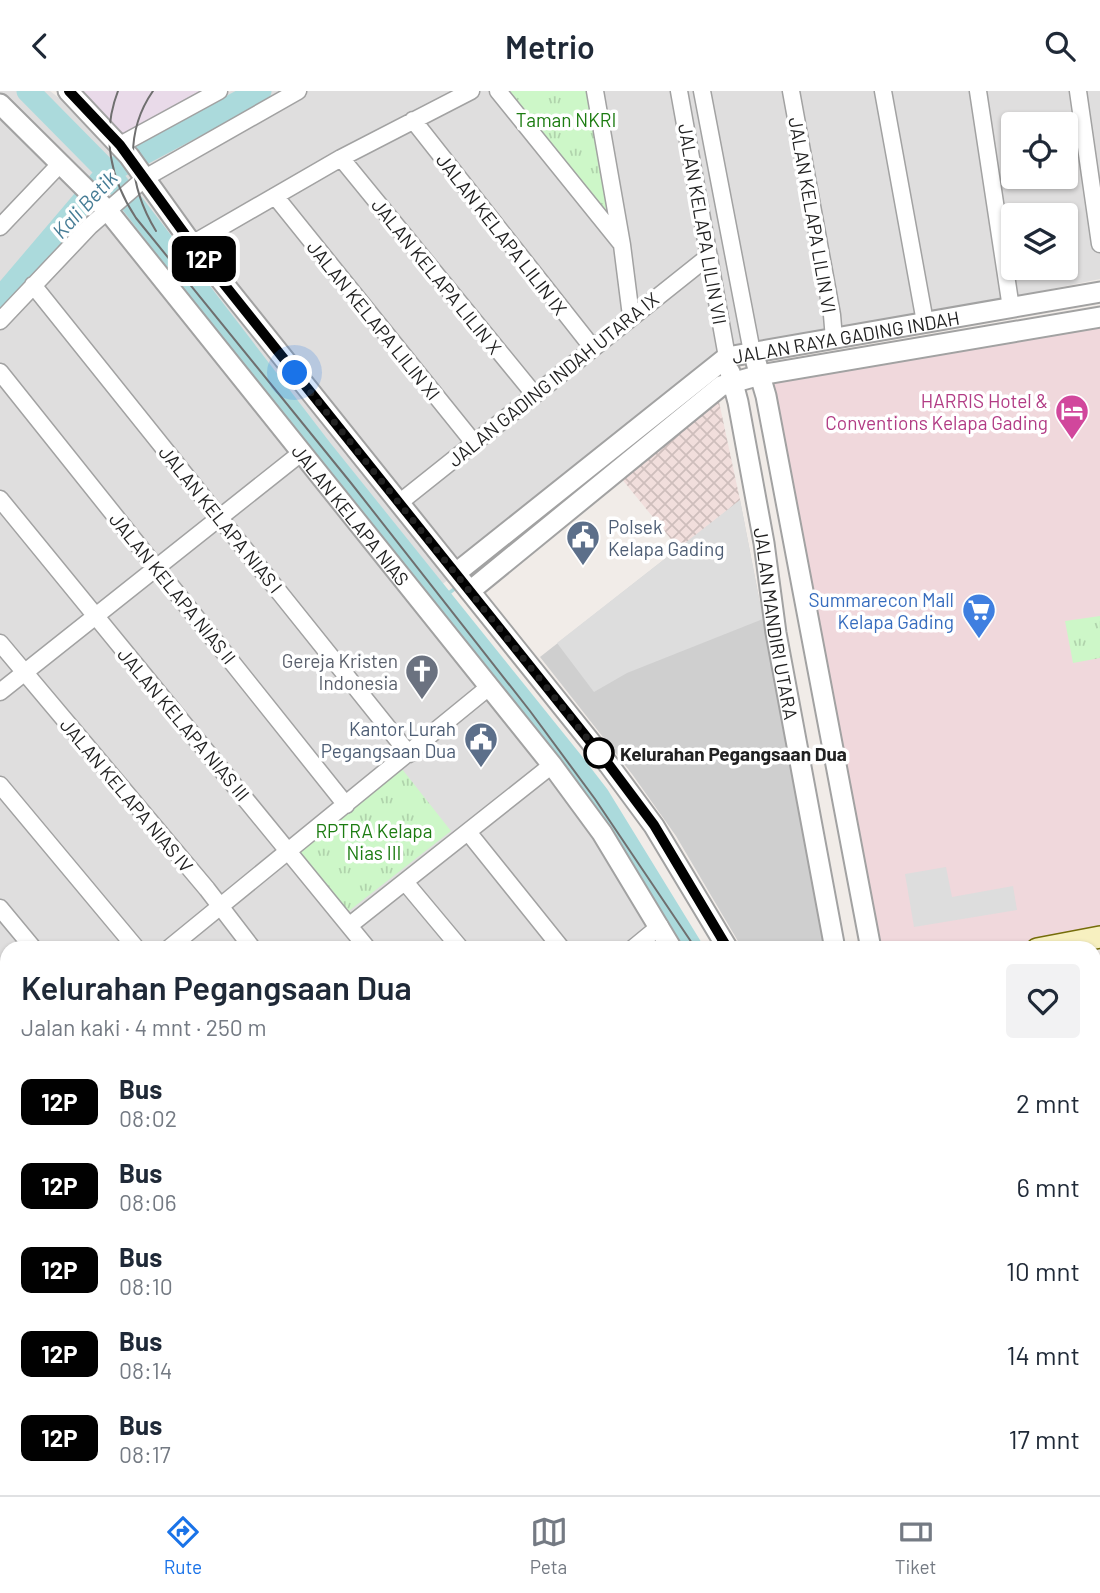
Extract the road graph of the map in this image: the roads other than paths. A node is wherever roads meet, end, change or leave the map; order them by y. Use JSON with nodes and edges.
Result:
{"nodes":[{"id":1,"x":68,"y":91,"type":"edge"},
{"id":2,"x":219,"y":91,"type":"edge"},
{"id":3,"x":298,"y":91,"type":"edge"},
{"id":4,"x":471,"y":91,"type":"edge"},
{"id":5,"x":498,"y":91,"type":"edge"},
{"id":6,"x":595,"y":91,"type":"edge"},
{"id":7,"x":679,"y":91,"type":"edge"},
{"id":8,"x":702,"y":91,"type":"edge"},
{"id":9,"x":791,"y":91,"type":"edge"},
{"id":10,"x":883,"y":91,"type":"edge"},
{"id":11,"x":978,"y":91,"type":"edge"},
{"id":12,"x":1078,"y":91,"type":"edge"},
{"id":13,"x":0,"y":104,"type":"edge"},
{"id":14,"x":413,"y":120,"type":"junction"},
{"id":15,"x":124,"y":150,"type":"junction"},
{"id":16,"x":341,"y":158,"type":"junction"},
{"id":17,"x":60,"y":164,"type":"junction"},
{"id":18,"x":139,"y":181,"type":"junction"},
{"id":19,"x":275,"y":196,"type":"junction"},
{"id":20,"x":106,"y":206,"type":"junction"},
{"id":21,"x":0,"y":227,"type":"edge"},
{"id":22,"x":192,"y":244,"type":"junction"},
{"id":23,"x":1100,"y":244,"type":"edge"},
{"id":24,"x":622,"y":245,"type":"junction"},
{"id":25,"x":709,"y":256,"type":"junction"},
{"id":26,"x":33,"y":285,"type":"junction"},
{"id":27,"x":1100,"y":292,"type":"edge"},
{"id":28,"x":1012,"y":308,"type":"junction"},
{"id":29,"x":631,"y":316,"type":"junction"},
{"id":30,"x":1100,"y":317,"type":"edge"},
{"id":31,"x":0,"y":321,"type":"edge"},
{"id":32,"x":925,"y":322,"type":"junction"},
{"id":33,"x":834,"y":339,"type":"junction"},
{"id":34,"x":592,"y":347,"type":"junction"},
{"id":35,"x":752,"y":352,"type":"junction"},
{"id":36,"x":727,"y":358,"type":"junction"},
{"id":37,"x":0,"y":372,"type":"edge"},
{"id":38,"x":760,"y":375,"type":"junction"},
{"id":39,"x":732,"y":382,"type":"junction"},
{"id":40,"x":534,"y":394,"type":"junction"},
{"id":41,"x":474,"y":443,"type":"junction"},
{"id":42,"x":301,"y":453,"type":"junction"},
{"id":43,"x":0,"y":499,"type":"edge"},
{"id":44,"x":398,"y":503,"type":"junction"},
{"id":45,"x":219,"y":517,"type":"junction"},
{"id":46,"x":156,"y":567,"type":"junction"},
{"id":47,"x":456,"y":573,"type":"junction"},
{"id":48,"x":803,"y":589,"type":"junction"},
{"id":49,"x":470,"y":591,"type":"junction"},
{"id":50,"x":772,"y":594,"type":"junction"},
{"id":51,"x":808,"y":613,"type":"junction"},
{"id":52,"x":94,"y":617,"type":"junction"},
{"id":53,"x":774,"y":619,"type":"junction"},
{"id":54,"x":0,"y":643,"type":"edge"},
{"id":55,"x":24,"y":673,"type":"junction"},
{"id":56,"x":489,"y":687,"type":"junction"},
{"id":57,"x":0,"y":692,"type":"edge"},
{"id":58,"x":409,"y":754,"type":"junction"},
{"id":59,"x":552,"y":765,"type":"junction"},
{"id":60,"x":0,"y":785,"type":"edge"},
{"id":61,"x":346,"y":805,"type":"junction"},
{"id":62,"x":468,"y":832,"type":"junction"},
{"id":63,"x":289,"y":851,"type":"junction"},
{"id":64,"x":405,"y":882,"type":"junction"},
{"id":65,"x":220,"y":907,"type":"junction"},
{"id":66,"x":0,"y":908,"type":"edge"},
{"id":67,"x":350,"y":925,"type":"junction"},
{"id":68,"x":660,"y":926,"type":"junction"},
{"id":69,"x":1100,"y":937,"type":"edge"},
{"id":70,"x":27,"y":941,"type":"edge"},
{"id":71,"x":130,"y":941,"type":"edge"},
{"id":72,"x":178,"y":941,"type":"edge"},
{"id":73,"x":247,"y":941,"type":"edge"},
{"id":74,"x":362,"y":941,"type":"edge"},
{"id":75,"x":454,"y":941,"type":"edge"},
{"id":76,"x":556,"y":941,"type":"edge"},
{"id":77,"x":642,"y":941,"type":"edge"},
{"id":78,"x":668,"y":941,"type":"edge"},
{"id":79,"x":723,"y":941,"type":"edge"},
{"id":80,"x":834,"y":941,"type":"edge"},
{"id":81,"x":870,"y":941,"type":"edge"},
{"id":82,"x":1079,"y":941,"type":"edge"}],
"edges":[{"from":1,"to":15,"type":"street"},
{"from":2,"to":15,"type":"street"},
{"from":3,"to":18,"type":"street"},
{"from":4,"to":14,"type":"street"},
{"from":5,"to":24,"type":"street"},
{"from":6,"to":24,"type":"street"},
{"from":7,"to":25,"type":"street","name":"JALAN KELAPA LILIN VII"},
{"from":8,"to":35,"type":"street","name":"JALAN KELAPA LILIN VII"},
{"from":9,"to":33,"type":"street","name":"JALAN KELAPA LILIN VI"},
{"from":10,"to":32,"type":"street"},
{"from":11,"to":28,"type":"street"},
{"from":12,"to":23,"type":"street"},
{"from":13,"to":17,"type":"street","name":"JALAN KELAPA NIAS"},
{"from":14,"to":16,"type":"street"},
{"from":14,"to":34,"type":"street","name":"JALAN KELAPA LILIN IX"},
{"from":15,"to":18,"type":"street"},
{"from":16,"to":19,"type":"street"},
{"from":16,"to":40,"type":"street","name":"JALAN KELAPA LILIN X"},
{"from":17,"to":20,"type":"street","name":"JALAN KELAPA NIAS"},
{"from":17,"to":21,"type":"street"},
{"from":18,"to":20,"type":"street"},
{"from":18,"to":22,"type":"street"},
{"from":19,"to":22,"type":"street"},
{"from":19,"to":41,"type":"street","name":"JALAN KELAPA LILIN XI"},
{"from":20,"to":26,"type":"street"},
{"from":20,"to":42,"type":"street","name":"JALAN KELAPA NIAS"},
{"from":22,"to":44,"type":"street"},
{"from":24,"to":29,"type":"street"},
{"from":25,"to":29,"type":"street","name":"JALAN GADING INDAH UTARA IX"},
{"from":25,"to":36,"type":"street","name":"JALAN KELAPA LILIN VII"},
{"from":26,"to":31,"type":"street"},
{"from":26,"to":45,"type":"street","name":"JALAN KELAPA NIAS I"},
{"from":27,"to":28,"type":"street","name":"JALAN RAYA GADING INDAH"},
{"from":28,"to":32,"type":"street","name":"JALAN RAYA GADING INDAH"},
{"from":29,"to":34,"type":"street","name":"JALAN GADING INDAH UTARA IX"},
{"from":30,"to":38,"type":"street","name":"JALAN RAYA GADING INDAH"},
{"from":32,"to":33,"type":"street","name":"JALAN RAYA GADING INDAH"},
{"from":33,"to":35,"type":"street","name":"JALAN RAYA GADING INDAH"},
{"from":34,"to":40,"type":"street","name":"JALAN GADING INDAH UTARA IX"},
{"from":35,"to":36,"type":"street","name":"JALAN RAYA GADING INDAH"},
{"from":35,"to":38,"type":"street","name":"JALAN MANDIRI UTARA"},
{"from":36,"to":39,"type":"street","name":"JALAN MANDIRI UTARA"},
{"from":36,"to":47,"type":"street","name":"JALAN RAYA GADING INDAH"},
{"from":37,"to":46,"type":"street","name":"JALAN KELAPA NIAS II"},
{"from":38,"to":39,"type":"street","name":"JALAN RAYA GADING INDAH"},
{"from":38,"to":48,"type":"street","name":"JALAN MANDIRI UTARA"},
{"from":39,"to":49,"type":"street","name":"JALAN RAYA GADING INDAH"},
{"from":39,"to":50,"type":"street","name":"JALAN MANDIRI UTARA"},
{"from":40,"to":41,"type":"street","name":"JALAN GADING INDAH UTARA IX"},
{"from":41,"to":44,"type":"street","name":"JALAN GADING INDAH UTARA IX"},
{"from":42,"to":45,"type":"street"},
{"from":42,"to":56,"type":"street","name":"JALAN KELAPA NIAS"},
{"from":43,"to":52,"type":"street","name":"JALAN KELAPA NIAS III"},
{"from":44,"to":47,"type":"street"},
{"from":45,"to":46,"type":"street"},
{"from":45,"to":58,"type":"street","name":"JALAN KELAPA NIAS I"},
{"from":46,"to":52,"type":"street"},
{"from":46,"to":61,"type":"street","name":"JALAN KELAPA NIAS II"},
{"from":47,"to":49,"type":"street"},
{"from":48,"to":50,"type":"street"},
{"from":48,"to":51,"type":"street","name":"JALAN MANDIRI UTARA"},
{"from":49,"to":79,"type":"street"},
{"from":50,"to":53,"type":"street","name":"JALAN MANDIRI UTARA"},
{"from":51,"to":53,"type":"street"},
{"from":51,"to":81,"type":"street","name":"JALAN MANDIRI UTARA"},
{"from":52,"to":55,"type":"street"},
{"from":52,"to":63,"type":"street","name":"JALAN KELAPA NIAS III"},
{"from":53,"to":80,"type":"street","name":"JALAN MANDIRI UTARA"},
{"from":54,"to":55,"type":"street","name":"JALAN KELAPA NIAS IV"},
{"from":55,"to":57,"type":"street"},
{"from":55,"to":65,"type":"street","name":"JALAN KELAPA NIAS IV"},
{"from":56,"to":58,"type":"street"},
{"from":56,"to":59,"type":"street","name":"JALAN KELAPA NIAS"},
{"from":58,"to":61,"type":"street"},
{"from":59,"to":62,"type":"street"},
{"from":59,"to":68,"type":"street","name":"JALAN KELAPA NIAS"},
{"from":60,"to":71,"type":"street"},
{"from":61,"to":63,"type":"street"},
{"from":62,"to":64,"type":"street"},
{"from":62,"to":76,"type":"street"},
{"from":63,"to":65,"type":"street"},
{"from":63,"to":67,"type":"street","name":"JALAN KELAPA NIAS III"},
{"from":64,"to":67,"type":"street"},
{"from":64,"to":75,"type":"street"},
{"from":65,"to":72,"type":"street"},
{"from":65,"to":73,"type":"street","name":"JALAN KELAPA NIAS IV"},
{"from":66,"to":70,"type":"street"},
{"from":67,"to":74,"type":"street","name":"JALAN KELAPA NIAS III"},
{"from":68,"to":77,"type":"street"},
{"from":68,"to":78,"type":"street","name":"JALAN KELAPA NIAS"},
{"from":69,"to":82,"type":"main road"}]}
